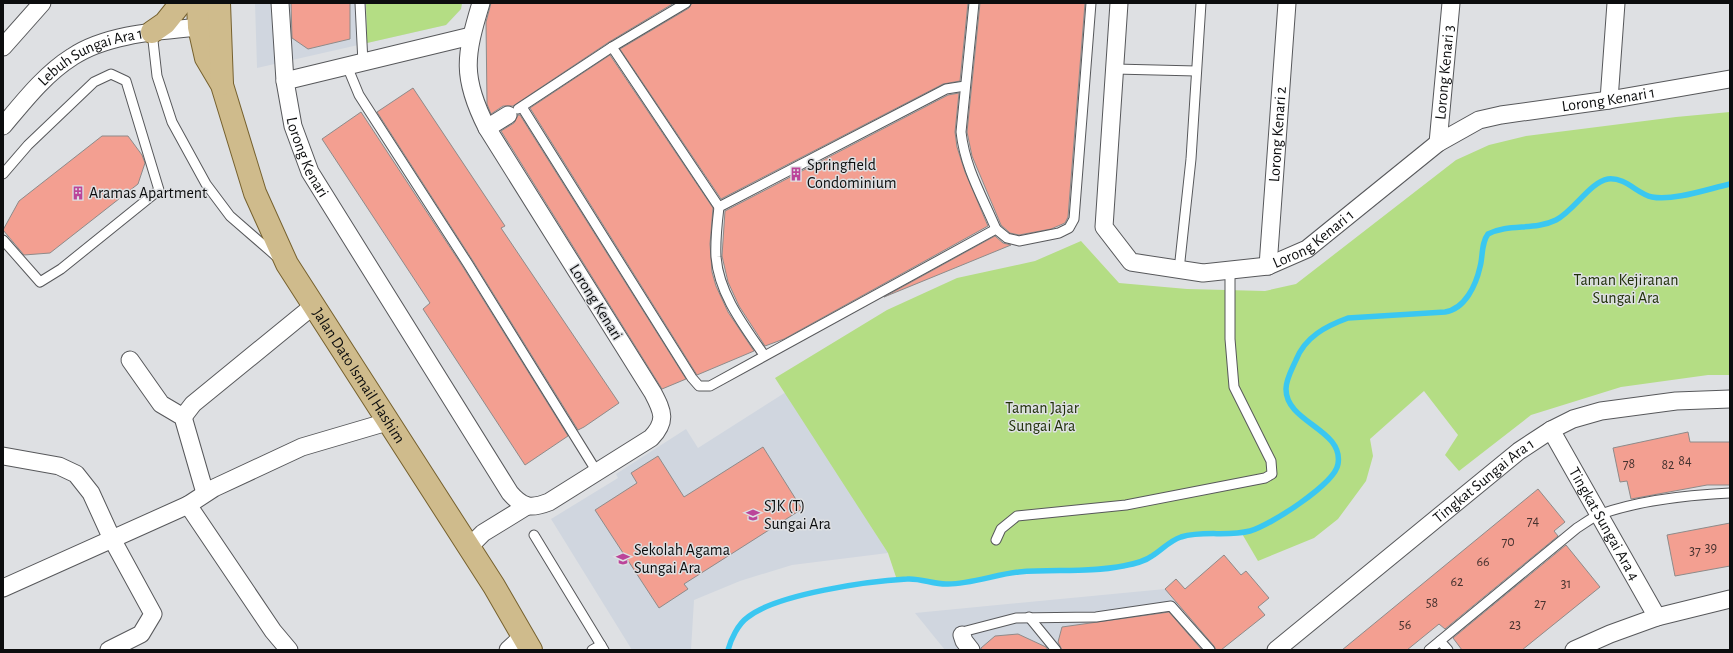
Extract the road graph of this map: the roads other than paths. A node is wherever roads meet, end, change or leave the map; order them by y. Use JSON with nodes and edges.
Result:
{"nodes":[{"id":1,"x":42,"y":3,"type":"edge"},
{"id":2,"x":181,"y":3,"type":"edge"},
{"id":3,"x":198,"y":3,"type":"edge"},
{"id":4,"x":280,"y":3,"type":"edge"},
{"id":5,"x":360,"y":3,"type":"edge"},
{"id":6,"x":481,"y":3,"type":"edge"},
{"id":7,"x":685,"y":3,"type":"edge"},
{"id":8,"x":974,"y":3,"type":"edge"},
{"id":9,"x":1091,"y":3,"type":"edge"},
{"id":10,"x":1119,"y":3,"type":"edge"},
{"id":11,"x":1201,"y":3,"type":"edge"},
{"id":12,"x":1287,"y":3,"type":"edge"},
{"id":13,"x":1451,"y":3,"type":"edge"},
{"id":14,"x":1616,"y":3,"type":"edge"},
{"id":15,"x":219,"y":9,"type":"edge"},
{"id":16,"x":199,"y":27,"type":"junction"},
{"id":17,"x":152,"y":32,"type":"junction"},
{"id":18,"x":471,"y":36,"type":"junction"},
{"id":19,"x":220,"y":38,"type":"junction"},
{"id":20,"x":3,"y":47,"type":"edge"},
{"id":21,"x":612,"y":47,"type":"junction"},
{"id":22,"x":355,"y":64,"type":"junction"},
{"id":23,"x":1115,"y":69,"type":"junction"},
{"id":24,"x":1196,"y":70,"type":"junction"},
{"id":25,"x":1730,"y":79,"type":"edge"},
{"id":26,"x":285,"y":81,"type":"junction"},
{"id":27,"x":222,"y":85,"type":"junction"},
{"id":28,"x":965,"y":86,"type":"junction"},
{"id":29,"x":1609,"y":100,"type":"junction"},
{"id":30,"x":515,"y":111,"type":"junction"},
{"id":31,"x":3,"y":126,"type":"edge"},
{"id":32,"x":487,"y":128,"type":"junction"},
{"id":33,"x":1438,"y":142,"type":"junction"},
{"id":34,"x":3,"y":174,"type":"edge"},
{"id":35,"x":719,"y":207,"type":"junction"},
{"id":36,"x":996,"y":229,"type":"junction"},
{"id":37,"x":3,"y":240,"type":"edge"},
{"id":38,"x":286,"y":264,"type":"junction"},
{"id":39,"x":1268,"y":266,"type":"junction"},
{"id":40,"x":1179,"y":270,"type":"junction"},
{"id":41,"x":1230,"y":270,"type":"junction"},
{"id":42,"x":313,"y":306,"type":"junction"},
{"id":43,"x":764,"y":355,"type":"junction"},
{"id":44,"x":130,"y":360,"type":"dead end"},
{"id":45,"x":1730,"y":399,"type":"edge"},
{"id":46,"x":183,"y":417,"type":"junction"},
{"id":47,"x":387,"y":422,"type":"junction"},
{"id":48,"x":1551,"y":430,"type":"junction"},
{"id":49,"x":4,"y":458,"type":"edge"},
{"id":50,"x":597,"y":472,"type":"junction"},
{"id":51,"x":1730,"y":492,"type":"edge"},
{"id":52,"x":205,"y":493,"type":"junction"},
{"id":53,"x":188,"y":505,"type":"junction"},
{"id":54,"x":526,"y":506,"type":"junction"},
{"id":55,"x":1599,"y":515,"type":"junction"},
{"id":56,"x":534,"y":535,"type":"dead end"},
{"id":57,"x":112,"y":539,"type":"junction"},
{"id":58,"x":996,"y":540,"type":"dead end"},
{"id":59,"x":469,"y":547,"type":"junction"},
{"id":60,"x":3,"y":588,"type":"edge"},
{"id":61,"x":1730,"y":599,"type":"edge"},
{"id":62,"x":1030,"y":617,"type":"junction"},
{"id":63,"x":1657,"y":617,"type":"junction"},
{"id":64,"x":962,"y":635,"type":"joint"},
{"id":65,"x":1440,"y":641,"type":"junction"},
{"id":66,"x":521,"y":645,"type":"edge"},
{"id":67,"x":602,"y":647,"type":"edge"},
{"id":68,"x":109,"y":650,"type":"edge"},
{"id":69,"x":289,"y":650,"type":"edge"},
{"id":70,"x":592,"y":650,"type":"edge"},
{"id":71,"x":971,"y":650,"type":"edge"},
{"id":72,"x":1056,"y":650,"type":"edge"},
{"id":73,"x":1210,"y":650,"type":"edge"},
{"id":74,"x":1276,"y":650,"type":"edge"},
{"id":75,"x":1429,"y":650,"type":"edge"},
{"id":76,"x":1448,"y":650,"type":"edge"},
{"id":77,"x":1574,"y":650,"type":"edge"}],
"edges":[{"from":1,"to":20,"type":"street"},
{"from":2,"to":17,"type":"main road"},
{"from":3,"to":16,"type":"main road","name":"Jalan Dato Ismail Hashim"},
{"from":4,"to":26,"type":"street","name":"Lorong Kenari"},
{"from":5,"to":22,"type":"lane"},
{"from":6,"to":18,"type":"street","name":"Lorong Kenari"},
{"from":7,"to":21,"type":"lane"},
{"from":8,"to":28,"type":"lane"},
{"from":9,"to":36,"type":"lane"},
{"from":10,"to":23,"type":"street","name":"Lorong Kenari 1"},
{"from":11,"to":24,"type":"lane"},
{"from":12,"to":39,"type":"street","name":"Lorong Kenari 2"},
{"from":13,"to":33,"type":"street","name":"Lorong Kenari 3"},
{"from":14,"to":29,"type":"street"},
{"from":15,"to":16,"type":"main road"},
{"from":15,"to":19,"type":"main road","name":"Jalan Dato Ismail Hashim"},
{"from":16,"to":17,"type":"street","name":"Lebuh Sungai Ara 1"},
{"from":16,"to":19,"type":"main road"},
{"from":16,"to":27,"type":"main road","name":"Jalan Dato Ismail Hashim"},
{"from":17,"to":31,"type":"street","name":"Lebuh Sungai Ara 1"},
{"from":17,"to":38,"type":"lane"},
{"from":18,"to":22,"type":"street"},
{"from":18,"to":32,"type":"street","name":"Lorong Kenari"},
{"from":19,"to":27,"type":"main road","name":"Jalan Dato Ismail Hashim"},
{"from":21,"to":30,"type":"lane"},
{"from":21,"to":35,"type":"lane"},
{"from":22,"to":26,"type":"street"},
{"from":22,"to":50,"type":"lane"},
{"from":23,"to":24,"type":"lane"},
{"from":23,"to":40,"type":"street","name":"Lorong Kenari 1"},
{"from":24,"to":40,"type":"lane"},
{"from":25,"to":29,"type":"street","name":"Lorong Kenari 1"},
{"from":26,"to":54,"type":"street","name":"Lorong Kenari"},
{"from":27,"to":38,"type":"main road","name":"Jalan Dato Ismail Hashim"},
{"from":28,"to":35,"type":"lane"},
{"from":28,"to":36,"type":"lane"},
{"from":29,"to":33,"type":"street","name":"Lorong Kenari 1"},
{"from":30,"to":32,"type":"street"},
{"from":30,"to":43,"type":"lane"},
{"from":32,"to":50,"type":"street","name":"Lorong Kenari"},
{"from":33,"to":39,"type":"street","name":"Lorong Kenari 1"},
{"from":34,"to":37,"type":"lane"},
{"from":35,"to":43,"type":"lane"},
{"from":36,"to":43,"type":"lane"},
{"from":38,"to":42,"type":"main road","name":"Jalan Dato Ismail Hashim"},
{"from":39,"to":41,"type":"street","name":"Lorong Kenari 1"},
{"from":40,"to":41,"type":"street","name":"Lorong Kenari 1"},
{"from":41,"to":58,"type":"lane"},
{"from":42,"to":46,"type":"street"},
{"from":42,"to":47,"type":"main road","name":"Jalan Dato Ismail Hashim"},
{"from":44,"to":46,"type":"street"},
{"from":45,"to":48,"type":"street","name":"Tingkat Sungai Ara 1"},
{"from":46,"to":52,"type":"street"},
{"from":47,"to":52,"type":"street"},
{"from":47,"to":59,"type":"main road","name":"Jalan Dato Ismail Hashim"},
{"from":48,"to":55,"type":"street","name":"Tingkat Sungai Ara 4"},
{"from":48,"to":74,"type":"street","name":"Tingkat Sungai Ara 1"},
{"from":49,"to":57,"type":"street"},
{"from":50,"to":54,"type":"street","name":"Lorong Kenari"},
{"from":51,"to":55,"type":"lane"},
{"from":52,"to":53,"type":"street"},
{"from":53,"to":57,"type":"street"},
{"from":53,"to":69,"type":"street"},
{"from":54,"to":59,"type":"street","name":"Lorong Kenari"},
{"from":55,"to":63,"type":"street","name":"Tingkat Sungai Ara 4"},
{"from":55,"to":65,"type":"lane"},
{"from":56,"to":67,"type":"lane"},
{"from":57,"to":60,"type":"street"},
{"from":57,"to":68,"type":"street"},
{"from":59,"to":66,"type":"main road","name":"Jalan Dato Ismail Hashim"},
{"from":61,"to":63,"type":"street"},
{"from":62,"to":64,"type":"lane"},
{"from":62,"to":72,"type":"lane"},
{"from":62,"to":73,"type":"lane"},
{"from":63,"to":77,"type":"street"},
{"from":64,"to":71,"type":"street"},
{"from":65,"to":75,"type":"lane"},
{"from":65,"to":76,"type":"lane"},
{"from":67,"to":70,"type":"lane"}]}
